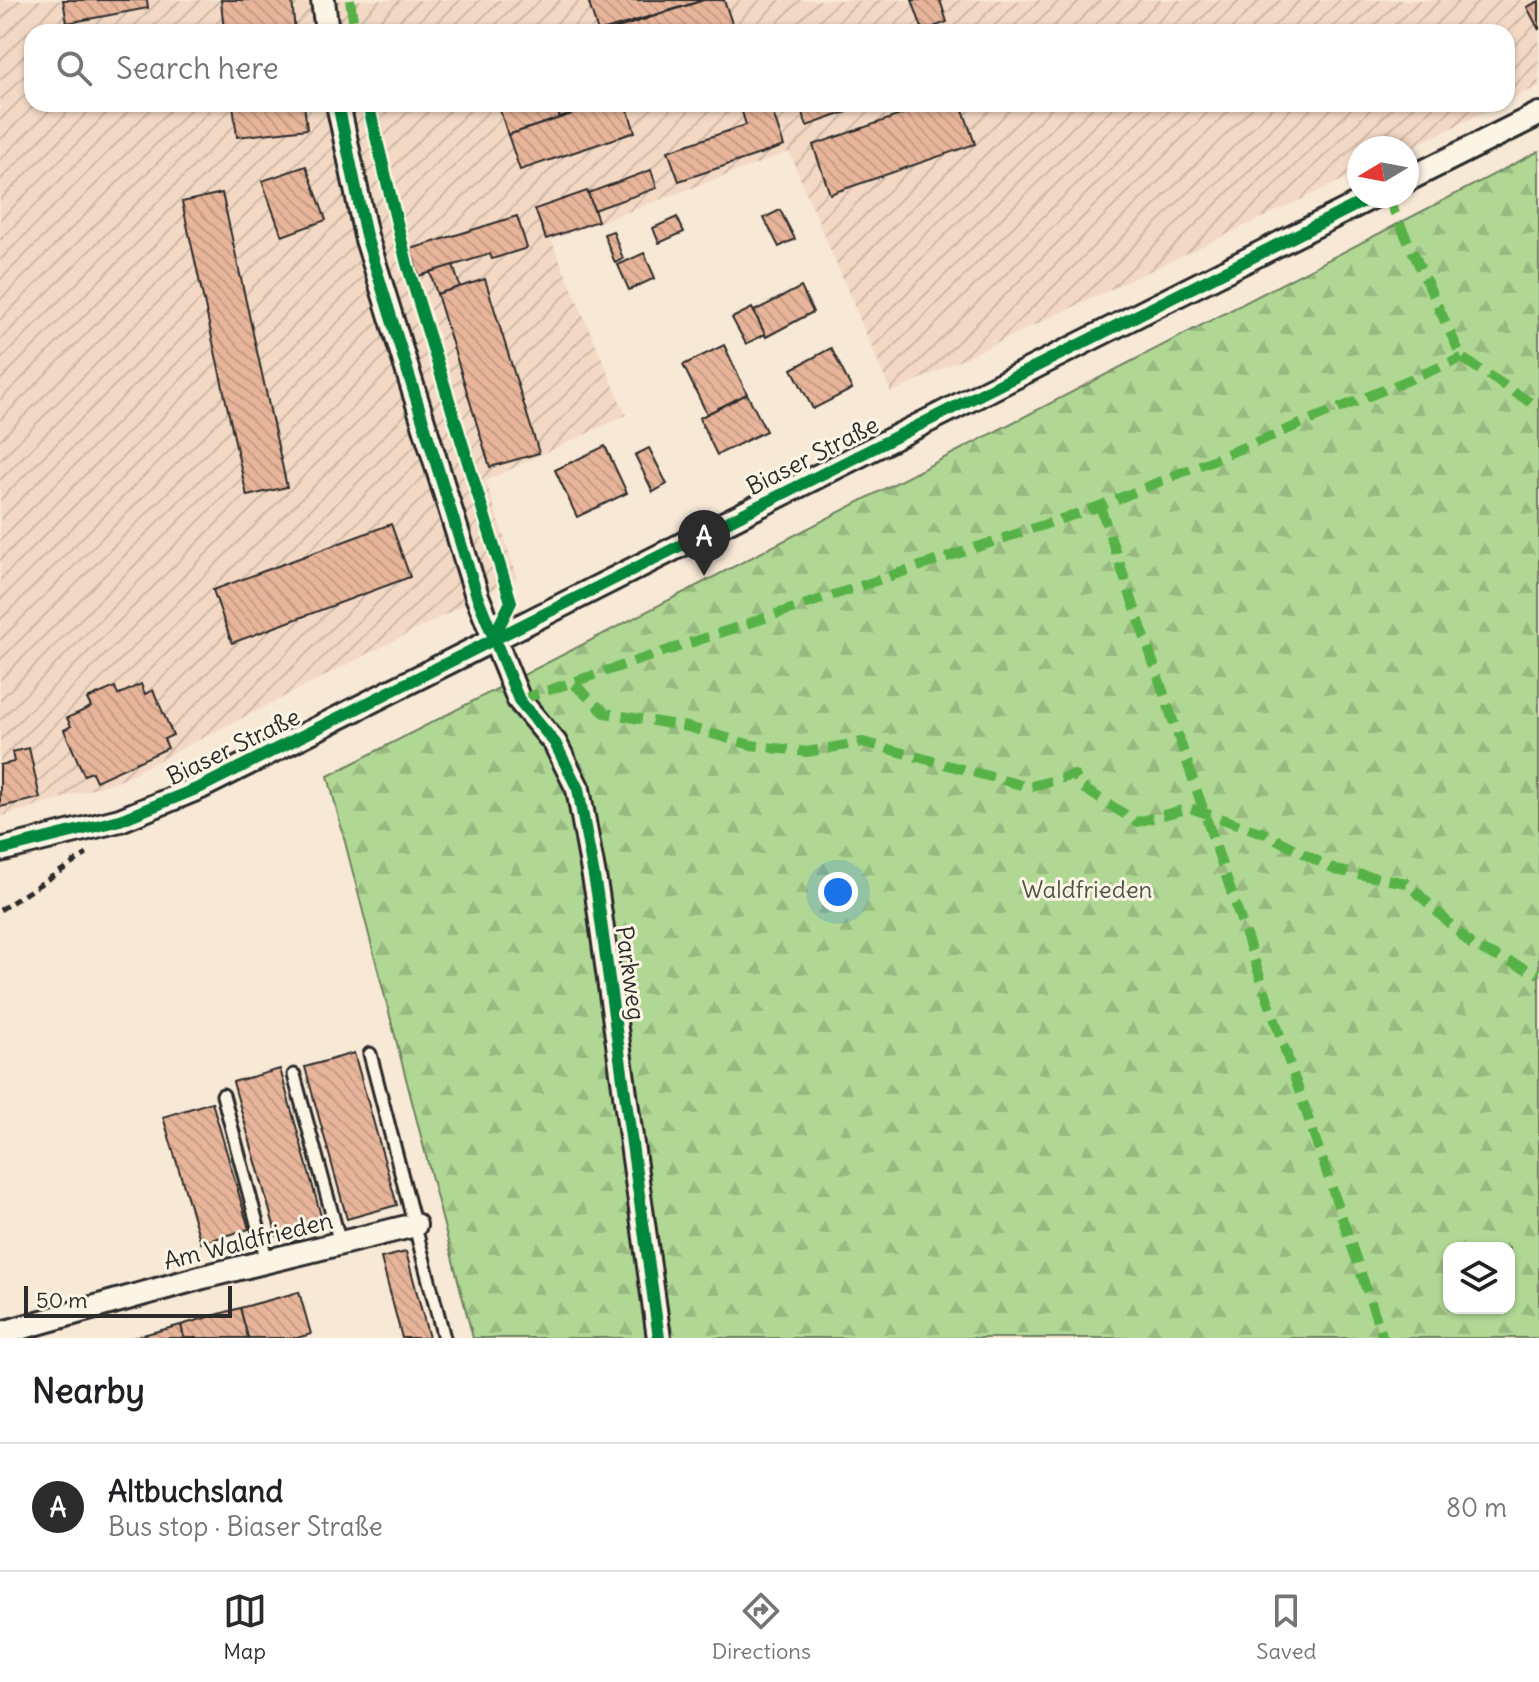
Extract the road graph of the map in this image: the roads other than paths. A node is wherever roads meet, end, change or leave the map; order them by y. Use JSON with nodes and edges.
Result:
{"nodes":[{"id":1,"x":323,"y":0,"type":"edge"},
{"id":2,"x":326,"y":24,"type":"edge"},
{"id":3,"x":340,"y":112,"type":"edge"},
{"id":4,"x":1539,"y":114,"type":"edge"},
{"id":5,"x":1419,"y":174,"type":"edge"},
{"id":6,"x":1350,"y":208,"type":"edge"},
{"id":7,"x":493,"y":638,"type":"junction"},
{"id":8,"x":0,"y":850,"type":"edge"},
{"id":9,"x":370,"y":1054,"type":"dead end"},
{"id":10,"x":294,"y":1075,"type":"dead end"},
{"id":11,"x":223,"y":1095,"type":"dead end"},
{"id":12,"x":415,"y":1225,"type":"junction"},
{"id":13,"x":340,"y":1243,"type":"junction"},
{"id":14,"x":267,"y":1261,"type":"junction"},
{"id":15,"x":2,"y":1333,"type":"edge"},
{"id":16,"x":444,"y":1338,"type":"edge"},
{"id":17,"x":659,"y":1338,"type":"edge"}],
"edges":[{"from":1,"to":2,"type":"street"},
{"from":3,"to":7,"type":"street","name":"Parkweg"},
{"from":4,"to":5,"type":"street"},
{"from":6,"to":7,"type":"street","name":"Biaser Straße"},
{"from":7,"to":8,"type":"street","name":"Biaser Straße"},
{"from":7,"to":17,"type":"street","name":"Parkweg"},
{"from":9,"to":12,"type":"lane"},
{"from":10,"to":13,"type":"lane"},
{"from":11,"to":14,"type":"lane"},
{"from":12,"to":13,"type":"street","name":"Am Waldfrieden"},
{"from":12,"to":16,"type":"lane"},
{"from":13,"to":14,"type":"street","name":"Am Waldfrieden"},
{"from":14,"to":15,"type":"street","name":"Am Waldfrieden"}]}
